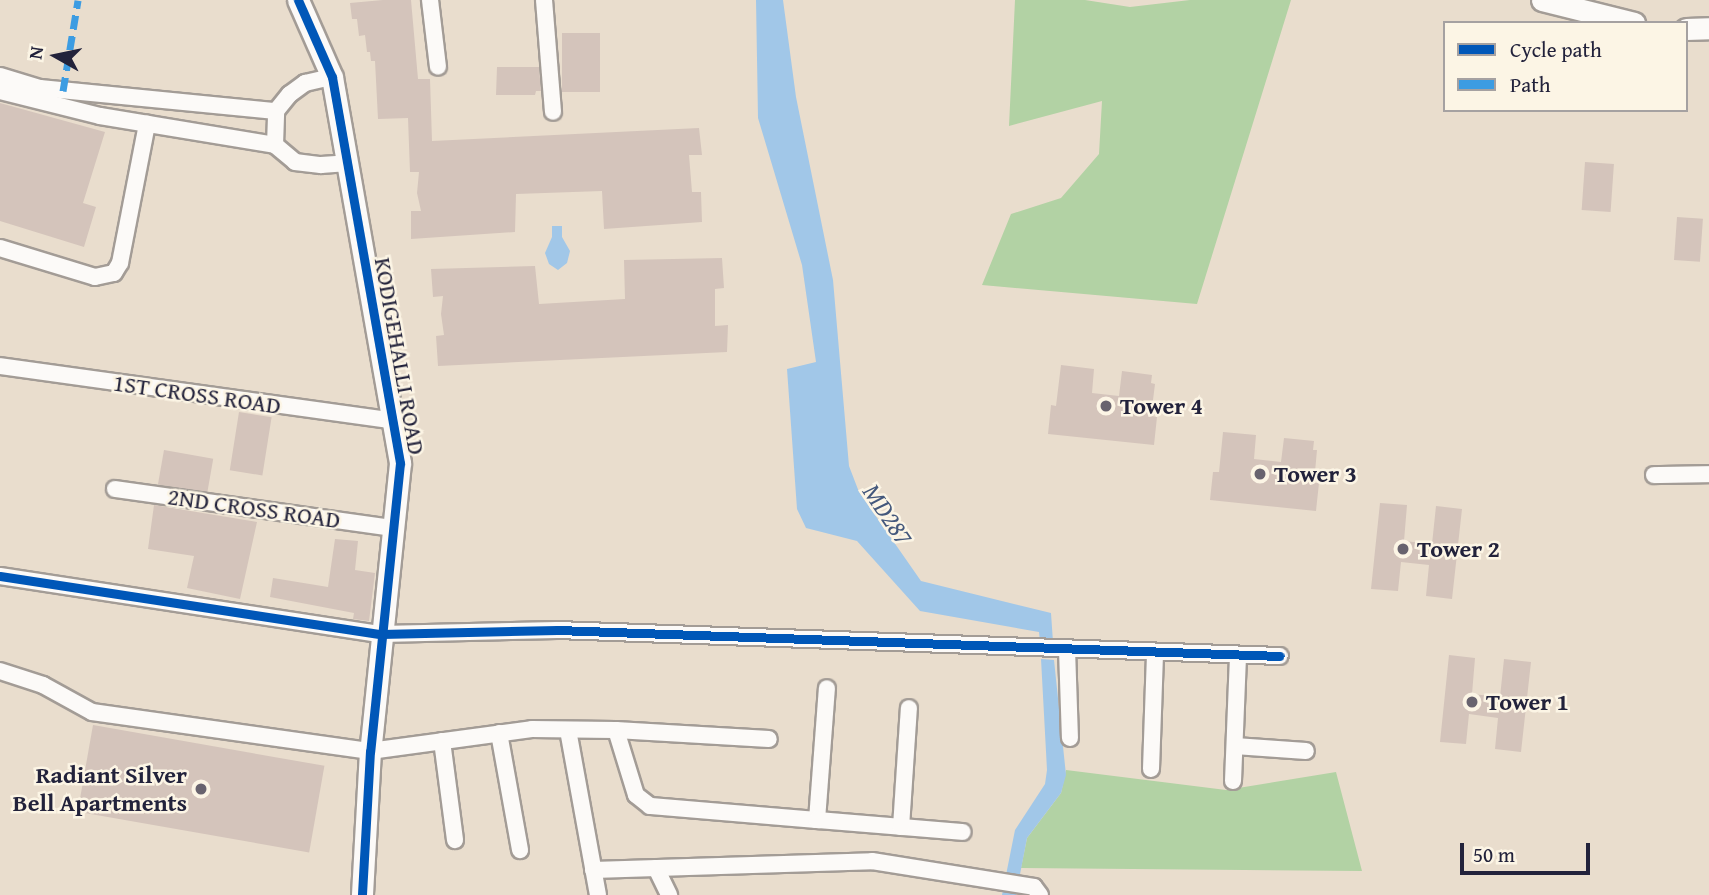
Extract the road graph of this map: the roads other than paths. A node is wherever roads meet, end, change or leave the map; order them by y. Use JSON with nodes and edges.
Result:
{"nodes":[{"id":1,"x":298,"y":0,"type":"edge"},
{"id":2,"x":430,"y":0,"type":"edge"},
{"id":3,"x":544,"y":0,"type":"edge"},
{"id":4,"x":1552,"y":1,"type":"edge"},
{"id":5,"x":1627,"y":21,"type":"edge"},
{"id":6,"x":1709,"y":28,"type":"edge"},
{"id":7,"x":1688,"y":29,"type":"edge"},
{"id":8,"x":438,"y":67,"type":"dead end"},
{"id":9,"x":0,"y":76,"type":"edge"},
{"id":10,"x":332,"y":77,"type":"junction"},
{"id":11,"x":0,"y":91,"type":"edge"},
{"id":12,"x":276,"y":111,"type":"junction"},
{"id":13,"x":553,"y":112,"type":"dead end"},
{"id":14,"x":147,"y":124,"type":"junction"},
{"id":15,"x":275,"y":145,"type":"junction"},
{"id":16,"x":348,"y":163,"type":"junction"},
{"id":17,"x":0,"y":248,"type":"edge"},
{"id":18,"x":0,"y":366,"type":"edge"},
{"id":19,"x":394,"y":421,"type":"junction"},
{"id":20,"x":1654,"y":474,"type":"dead end"},
{"id":21,"x":1709,"y":474,"type":"edge"},
{"id":22,"x":115,"y":489,"type":"dead end"},
{"id":23,"x":394,"y":528,"type":"junction"},
{"id":24,"x":0,"y":576,"type":"edge"},
{"id":25,"x":381,"y":634,"type":"junction"},
{"id":26,"x":1067,"y":649,"type":"junction"},
{"id":27,"x":1155,"y":652,"type":"junction"},
{"id":28,"x":1238,"y":654,"type":"junction"},
{"id":29,"x":1280,"y":656,"type":"dead end"},
{"id":30,"x":0,"y":671,"type":"edge"},
{"id":31,"x":827,"y":688,"type":"dead end"},
{"id":32,"x":909,"y":708,"type":"dead end"},
{"id":33,"x":568,"y":730,"type":"junction"},
{"id":34,"x":616,"y":730,"type":"junction"},
{"id":35,"x":499,"y":733,"type":"junction"},
{"id":36,"x":1070,"y":738,"type":"dead end"},
{"id":37,"x":769,"y":739,"type":"dead end"},
{"id":38,"x":442,"y":741,"type":"junction"},
{"id":39,"x":1235,"y":746,"type":"junction"},
{"id":40,"x":370,"y":751,"type":"junction"},
{"id":41,"x":1306,"y":751,"type":"dead end"},
{"id":42,"x":1151,"y":769,"type":"dead end"},
{"id":43,"x":1233,"y":781,"type":"dead end"},
{"id":44,"x":817,"y":820,"type":"junction"},
{"id":45,"x":901,"y":827,"type":"junction"},
{"id":46,"x":963,"y":832,"type":"dead end"},
{"id":47,"x":455,"y":841,"type":"dead end"},
{"id":48,"x":520,"y":850,"type":"dead end"},
{"id":49,"x":656,"y":868,"type":"junction"},
{"id":50,"x":593,"y":870,"type":"junction"},
{"id":51,"x":979,"y":885,"type":"edge"},
{"id":52,"x":1037,"y":891,"type":"edge"},
{"id":53,"x":362,"y":895,"type":"edge"},
{"id":54,"x":598,"y":895,"type":"edge"},
{"id":55,"x":669,"y":895,"type":"edge"}],
"edges":[{"from":1,"to":10,"type":"street","name":"KODIGEHALLI ROAD"},
{"from":2,"to":8,"type":"street"},
{"from":3,"to":13,"type":"street"},
{"from":4,"to":5,"type":"street"},
{"from":6,"to":7,"type":"street"},
{"from":9,"to":12,"type":"street"},
{"from":10,"to":12,"type":"street"},
{"from":10,"to":16,"type":"street","name":"KODIGEHALLI ROAD"},
{"from":11,"to":14,"type":"street"},
{"from":12,"to":15,"type":"street"},
{"from":14,"to":15,"type":"street"},
{"from":14,"to":17,"type":"street"},
{"from":15,"to":16,"type":"street"},
{"from":16,"to":19,"type":"street","name":"KODIGEHALLI ROAD"},
{"from":18,"to":19,"type":"street","name":"1ST CROSS ROAD"},
{"from":19,"to":23,"type":"street","name":"KODIGEHALLI ROAD"},
{"from":20,"to":21,"type":"street"},
{"from":22,"to":23,"type":"street","name":"2ND CROSS ROAD"},
{"from":23,"to":25,"type":"street","name":"KODIGEHALLI ROAD"},
{"from":24,"to":25,"type":"street"},
{"from":25,"to":26,"type":"street"},
{"from":25,"to":40,"type":"street","name":"KODIGEHALLI ROAD"},
{"from":26,"to":27,"type":"street"},
{"from":26,"to":36,"type":"street"},
{"from":27,"to":28,"type":"street"},
{"from":27,"to":42,"type":"street"},
{"from":28,"to":29,"type":"street"},
{"from":28,"to":39,"type":"street"},
{"from":30,"to":40,"type":"street"},
{"from":31,"to":44,"type":"street"},
{"from":32,"to":45,"type":"street"},
{"from":33,"to":34,"type":"street"},
{"from":33,"to":35,"type":"street"},
{"from":33,"to":50,"type":"street"},
{"from":34,"to":37,"type":"street"},
{"from":34,"to":44,"type":"street"},
{"from":35,"to":38,"type":"street"},
{"from":35,"to":48,"type":"street"},
{"from":38,"to":40,"type":"street"},
{"from":38,"to":47,"type":"street"},
{"from":39,"to":41,"type":"street"},
{"from":39,"to":43,"type":"street"},
{"from":40,"to":53,"type":"street","name":"KODIGEHALLI ROAD"},
{"from":44,"to":45,"type":"street"},
{"from":45,"to":46,"type":"street"},
{"from":49,"to":50,"type":"street"},
{"from":49,"to":51,"type":"street"},
{"from":49,"to":55,"type":"street"},
{"from":50,"to":54,"type":"street"},
{"from":51,"to":52,"type":"street"}]}
